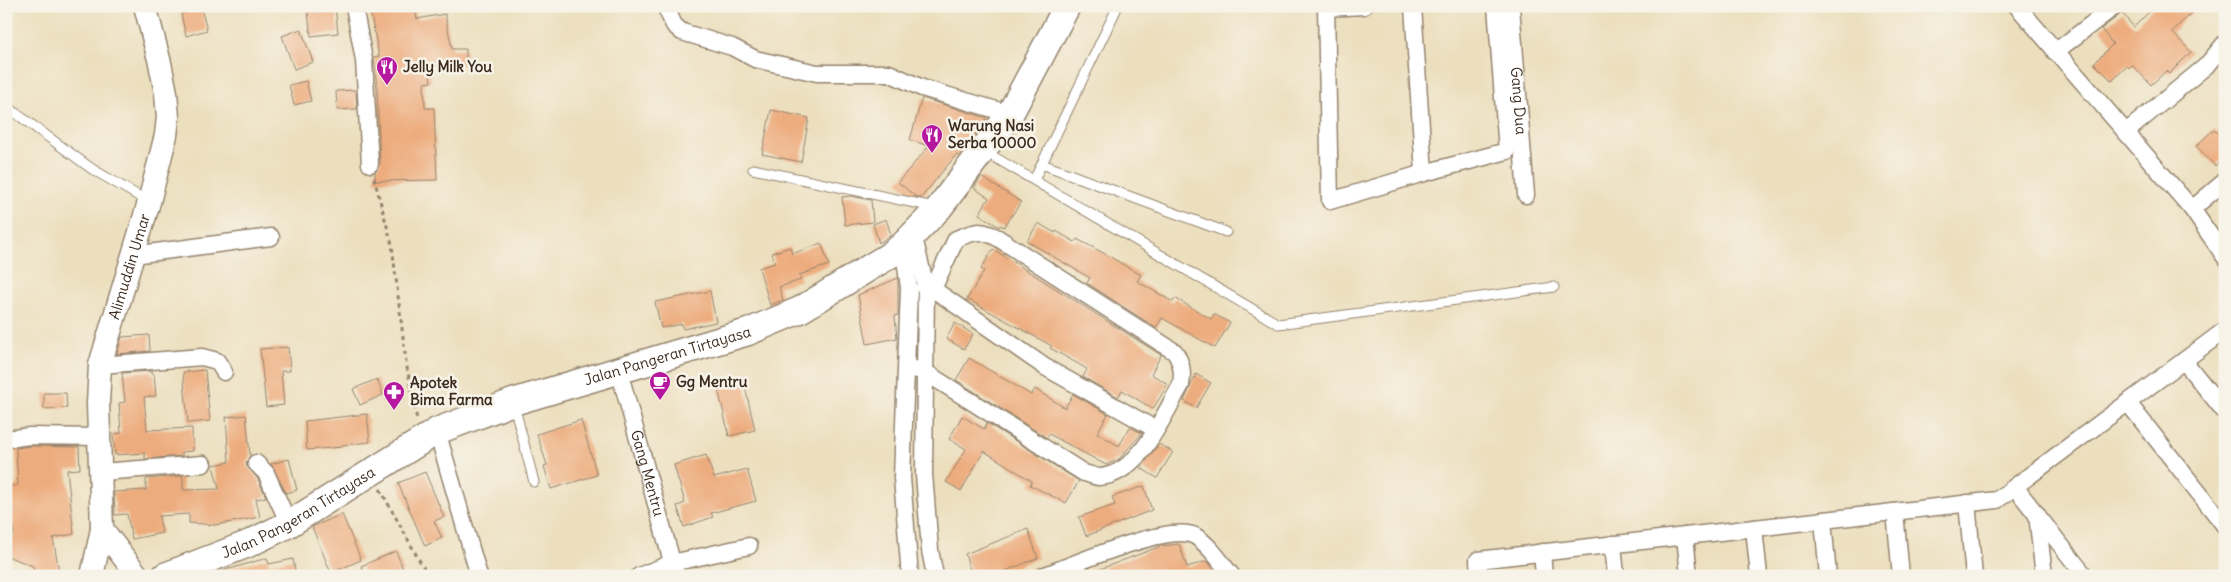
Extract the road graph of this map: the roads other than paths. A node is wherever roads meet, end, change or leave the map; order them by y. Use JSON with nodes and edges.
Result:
{"nodes":[{"id":1,"x":146,"y":6,"type":"edge"},
{"id":2,"x":354,"y":6,"type":"edge"},
{"id":3,"x":666,"y":6,"type":"edge"},
{"id":4,"x":1067,"y":6,"type":"edge"},
{"id":5,"x":1364,"y":6,"type":"edge"},
{"id":6,"x":1413,"y":6,"type":"edge"},
{"id":7,"x":1496,"y":6,"type":"edge"},
{"id":8,"x":1510,"y":6,"type":"edge"},
{"id":9,"x":2017,"y":6,"type":"edge"},
{"id":10,"x":2115,"y":6,"type":"edge"},
{"id":11,"x":1326,"y":7,"type":"edge"},
{"id":12,"x":1116,"y":10,"type":"dead end"},
{"id":13,"x":2225,"y":43,"type":"edge"},
{"id":14,"x":2055,"y":52,"type":"junction"},
{"id":15,"x":6,"y":106,"type":"edge"},
{"id":16,"x":1010,"y":114,"type":"junction"},
{"id":17,"x":2126,"y":132,"type":"junction"},
{"id":18,"x":983,"y":151,"type":"junction"},
{"id":19,"x":370,"y":164,"type":"road end"},
{"id":20,"x":1042,"y":164,"type":"junction"},
{"id":21,"x":752,"y":169,"type":"dead end"},
{"id":22,"x":1424,"y":173,"type":"junction"},
{"id":23,"x":1034,"y":180,"type":"junction"},
{"id":24,"x":2225,"y":181,"type":"edge"},
{"id":25,"x":1526,"y":195,"type":"dead end"},
{"id":26,"x":149,"y":202,"type":"junction"},
{"id":27,"x":939,"y":208,"type":"junction"},
{"id":28,"x":2192,"y":209,"type":"junction"},
{"id":29,"x":1226,"y":232,"type":"dead end"},
{"id":30,"x":271,"y":237,"type":"dead end"},
{"id":31,"x":908,"y":240,"type":"junction"},
{"id":32,"x":133,"y":254,"type":"junction"},
{"id":33,"x":2225,"y":257,"type":"edge"},
{"id":34,"x":1554,"y":287,"type":"dead end"},
{"id":35,"x":909,"y":288,"type":"junction"},
{"id":36,"x":930,"y":288,"type":"junction"},
{"id":37,"x":2225,"y":330,"type":"edge"},
{"id":38,"x":2184,"y":360,"type":"junction"},
{"id":39,"x":100,"y":365,"type":"junction"},
{"id":40,"x":908,"y":367,"type":"junction"},
{"id":41,"x":619,"y":371,"type":"junction"},
{"id":42,"x":224,"y":372,"type":"dead end"},
{"id":43,"x":925,"y":372,"type":"junction"},
{"id":44,"x":513,"y":402,"type":"junction"},
{"id":45,"x":2128,"y":402,"type":"junction"},
{"id":46,"x":2225,"y":412,"type":"edge"},
{"id":47,"x":1155,"y":429,"type":"junction"},
{"id":48,"x":429,"y":436,"type":"junction"},
{"id":49,"x":100,"y":437,"type":"junction"},
{"id":50,"x":6,"y":439,"type":"edge"},
{"id":51,"x":256,"y":463,"type":"dead end"},
{"id":52,"x":203,"y":464,"type":"dead end"},
{"id":53,"x":102,"y":472,"type":"junction"},
{"id":54,"x":534,"y":482,"type":"dead end"},
{"id":55,"x":2015,"y":486,"type":"junction"},
{"id":56,"x":926,"y":488,"type":"junction"},
{"id":57,"x":902,"y":490,"type":"junction"},
{"id":58,"x":1967,"y":503,"type":"junction"},
{"id":59,"x":1895,"y":512,"type":"junction"},
{"id":60,"x":2037,"y":514,"type":"junction"},
{"id":61,"x":1823,"y":520,"type":"junction"},
{"id":62,"x":289,"y":524,"type":"junction"},
{"id":63,"x":2225,"y":526,"type":"edge"},
{"id":64,"x":1754,"y":528,"type":"junction"},
{"id":65,"x":102,"y":529,"type":"junction"},
{"id":66,"x":1685,"y":536,"type":"junction"},
{"id":67,"x":1613,"y":544,"type":"junction"},
{"id":68,"x":749,"y":546,"type":"dead end"},
{"id":69,"x":1542,"y":552,"type":"junction"},
{"id":70,"x":674,"y":570,"type":"edge"},
{"id":71,"x":92,"y":576,"type":"edge"},
{"id":72,"x":138,"y":576,"type":"edge"},
{"id":73,"x":165,"y":576,"type":"edge"},
{"id":74,"x":479,"y":576,"type":"edge"},
{"id":75,"x":639,"y":576,"type":"edge"},
{"id":76,"x":910,"y":576,"type":"edge"},
{"id":77,"x":935,"y":576,"type":"edge"},
{"id":78,"x":1043,"y":576,"type":"edge"},
{"id":79,"x":1232,"y":576,"type":"edge"},
{"id":80,"x":1479,"y":576,"type":"edge"},
{"id":81,"x":1544,"y":576,"type":"edge"},
{"id":82,"x":1616,"y":576,"type":"edge"},
{"id":83,"x":1689,"y":576,"type":"edge"},
{"id":84,"x":1759,"y":576,"type":"edge"},
{"id":85,"x":1828,"y":576,"type":"edge"},
{"id":86,"x":1901,"y":576,"type":"edge"},
{"id":87,"x":1974,"y":576,"type":"edge"},
{"id":88,"x":2044,"y":576,"type":"edge"},
{"id":89,"x":2085,"y":576,"type":"edge"}],
"edges":[{"from":1,"to":26,"type":"street","name":"Alimuddin Umar"},
{"from":2,"to":19,"type":"street"},
{"from":3,"to":16,"type":"street"},
{"from":4,"to":16,"type":"main road","name":"Jalan Pangeran Tirtayasa"},
{"from":5,"to":11,"type":"street"},
{"from":6,"to":22,"type":"street"},
{"from":7,"to":22,"type":"street"},
{"from":8,"to":25,"type":"street","name":"Gang Dua"},
{"from":9,"to":14,"type":"street"},
{"from":10,"to":14,"type":"street"},
{"from":11,"to":22,"type":"street"},
{"from":12,"to":20,"type":"lane"},
{"from":13,"to":17,"type":"street"},
{"from":14,"to":17,"type":"street"},
{"from":15,"to":26,"type":"lane"},
{"from":16,"to":18,"type":"main road","name":"Jalan Pangeran Tirtayasa"},
{"from":17,"to":28,"type":"street"},
{"from":18,"to":23,"type":"lane"},
{"from":18,"to":27,"type":"main road","name":"Jalan Pangeran Tirtayasa"},
{"from":20,"to":23,"type":"lane"},
{"from":20,"to":29,"type":"lane"},
{"from":21,"to":27,"type":"lane"},
{"from":23,"to":34,"type":"lane"},
{"from":24,"to":28,"type":"street"},
{"from":26,"to":32,"type":"street","name":"Alimuddin Umar"},
{"from":27,"to":31,"type":"main road","name":"Jalan Pangeran Tirtayasa"},
{"from":28,"to":33,"type":"street"},
{"from":30,"to":32,"type":"street"},
{"from":31,"to":35,"type":"street"},
{"from":31,"to":36,"type":"street"},
{"from":31,"to":41,"type":"main road","name":"Jalan Pangeran Tirtayasa"},
{"from":32,"to":39,"type":"street","name":"Alimuddin Umar"},
{"from":35,"to":36,"type":"street"},
{"from":35,"to":40,"type":"street"},
{"from":36,"to":43,"type":"street"},
{"from":36,"to":47,"type":"street"},
{"from":36,"to":47,"type":"street"},
{"from":37,"to":38,"type":"street"},
{"from":38,"to":45,"type":"street"},
{"from":38,"to":46,"type":"street"},
{"from":39,"to":42,"type":"street"},
{"from":39,"to":49,"type":"street","name":"Alimuddin Umar"},
{"from":40,"to":43,"type":"street"},
{"from":40,"to":57,"type":"street"},
{"from":41,"to":44,"type":"main road","name":"Jalan Pangeran Tirtayasa"},
{"from":41,"to":70,"type":"street","name":"Gang Mentru"},
{"from":43,"to":47,"type":"street"},
{"from":43,"to":56,"type":"street"},
{"from":44,"to":48,"type":"main road","name":"Jalan Pangeran Tirtayasa"},
{"from":44,"to":54,"type":"lane"},
{"from":45,"to":55,"type":"street"},
{"from":45,"to":63,"type":"street"},
{"from":48,"to":62,"type":"main road","name":"Jalan Pangeran Tirtayasa"},
{"from":48,"to":74,"type":"street"},
{"from":49,"to":50,"type":"street"},
{"from":49,"to":53,"type":"street","name":"Alimuddin Umar"},
{"from":51,"to":62,"type":"street"},
{"from":52,"to":53,"type":"street"},
{"from":53,"to":65,"type":"street","name":"Alimuddin Umar"},
{"from":55,"to":58,"type":"street"},
{"from":55,"to":60,"type":"street"},
{"from":56,"to":57,"type":"street"},
{"from":56,"to":77,"type":"street"},
{"from":57,"to":76,"type":"street"},
{"from":58,"to":59,"type":"street"},
{"from":58,"to":87,"type":"street"},
{"from":59,"to":61,"type":"street"},
{"from":59,"to":86,"type":"street"},
{"from":60,"to":88,"type":"street"},
{"from":60,"to":89,"type":"street"},
{"from":61,"to":64,"type":"street"},
{"from":61,"to":85,"type":"street"},
{"from":62,"to":73,"type":"main road","name":"Jalan Pangeran Tirtayasa"},
{"from":64,"to":66,"type":"street"},
{"from":64,"to":84,"type":"street"},
{"from":65,"to":71,"type":"street","name":"Alimuddin Umar"},
{"from":65,"to":72,"type":"street"},
{"from":66,"to":67,"type":"street"},
{"from":66,"to":83,"type":"street"},
{"from":67,"to":69,"type":"street"},
{"from":67,"to":82,"type":"street"},
{"from":68,"to":70,"type":"street"},
{"from":69,"to":80,"type":"street"},
{"from":69,"to":81,"type":"street"},
{"from":70,"to":75,"type":"street"},
{"from":78,"to":79,"type":"street"}]}
